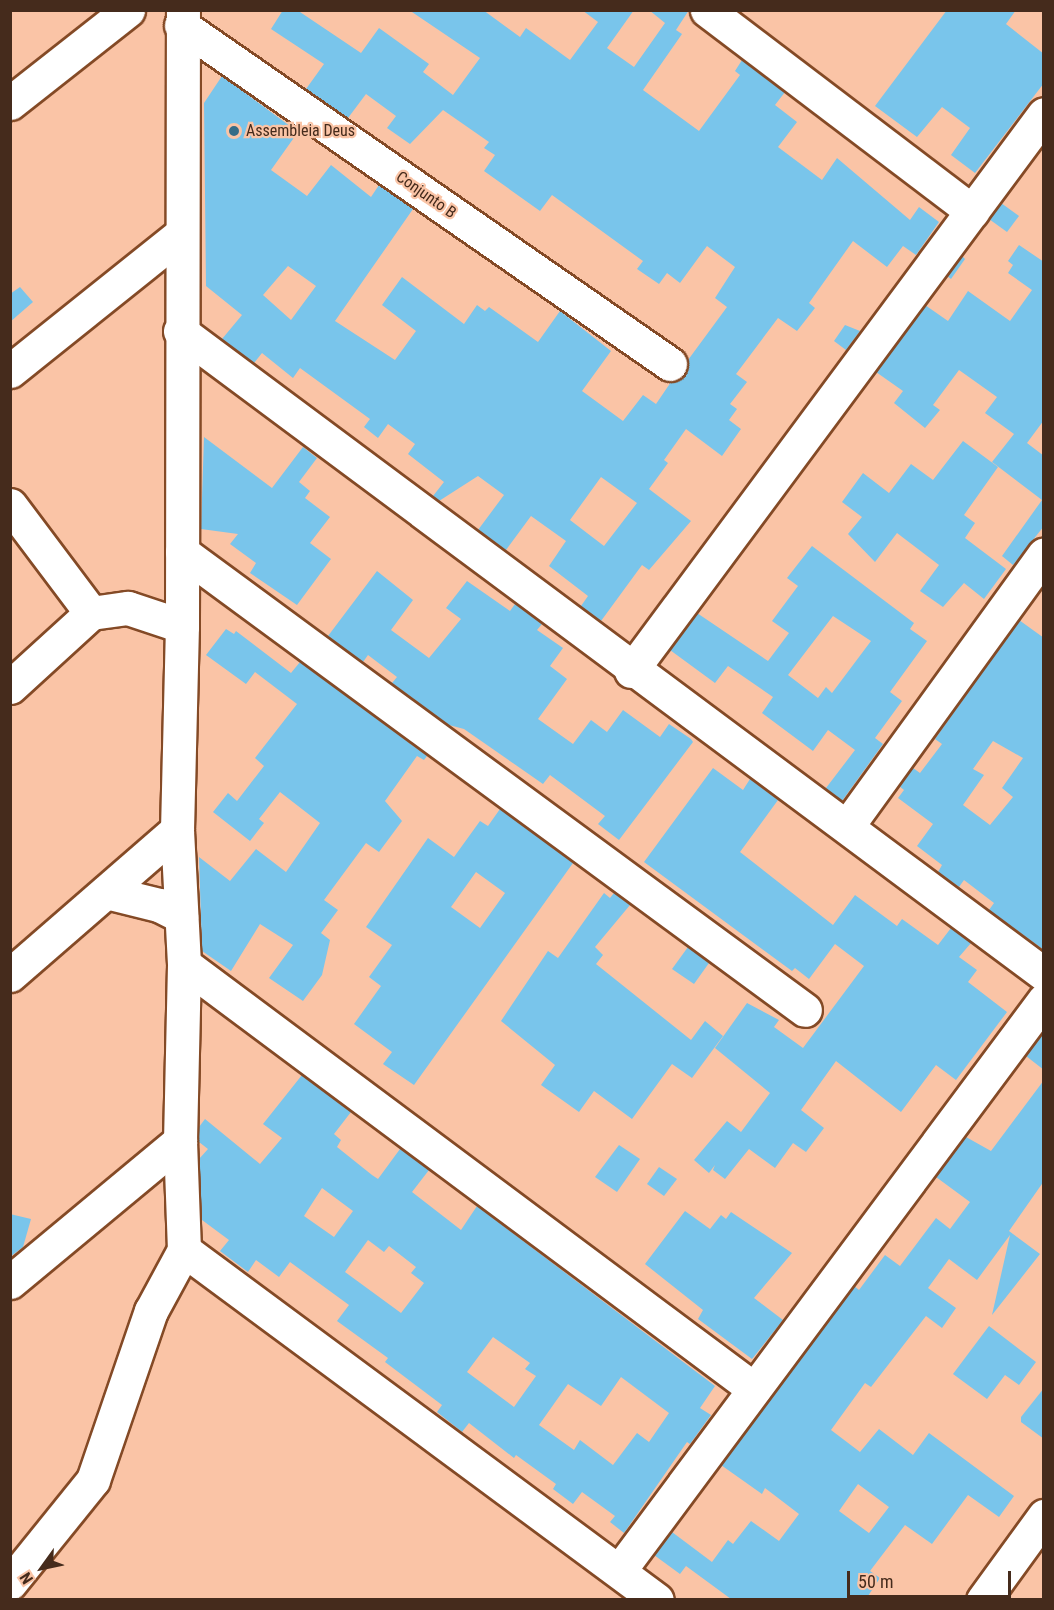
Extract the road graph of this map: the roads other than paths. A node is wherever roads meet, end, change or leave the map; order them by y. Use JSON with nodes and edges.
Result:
{"nodes":[{"id":1,"x":128,"y":10,"type":"edge"},
{"id":2,"x":707,"y":10,"type":"edge"},
{"id":3,"x":182,"y":18,"type":"edge"},
{"id":4,"x":10,"y":103,"type":"edge"},
{"id":5,"x":1044,"y":114,"type":"edge"},
{"id":6,"x":972,"y":210,"type":"junction"},
{"id":7,"x":181,"y":234,"type":"junction"},
{"id":8,"x":180,"y":331,"type":"junction"},
{"id":9,"x":670,"y":364,"type":"dead end"},
{"id":10,"x":10,"y":371,"type":"edge"},
{"id":11,"x":10,"y":505,"type":"edge"},
{"id":12,"x":182,"y":552,"type":"junction"},
{"id":13,"x":1044,"y":554,"type":"edge"},
{"id":14,"x":91,"y":613,"type":"junction"},
{"id":15,"x":182,"y":626,"type":"junction"},
{"id":16,"x":632,"y":671,"type":"junction"},
{"id":17,"x":10,"y":687,"type":"edge"},
{"id":18,"x":848,"y":825,"type":"junction"},
{"id":19,"x":177,"y":830,"type":"junction"},
{"id":20,"x":106,"y":892,"type":"junction"},
{"id":21,"x":182,"y":916,"type":"junction"},
{"id":22,"x":184,"y":964,"type":"junction"},
{"id":23,"x":1044,"y":974,"type":"edge"},
{"id":24,"x":10,"y":975,"type":"edge"},
{"id":25,"x":1044,"y":1000,"type":"edge"},
{"id":26,"x":806,"y":1010,"type":"dead end"},
{"id":27,"x":180,"y":1141,"type":"junction"},
{"id":28,"x":184,"y":1250,"type":"junction"},
{"id":29,"x":10,"y":1282,"type":"edge"},
{"id":30,"x":754,"y":1389,"type":"junction"},
{"id":31,"x":1044,"y":1516,"type":"edge"},
{"id":32,"x":619,"y":1571,"type":"junction"},
{"id":33,"x":10,"y":1583,"type":"edge"},
{"id":34,"x":657,"y":1599,"type":"edge"},
{"id":35,"x":983,"y":1599,"type":"edge"}],
"edges":[{"from":1,"to":4,"type":"street"},
{"from":2,"to":6,"type":"street"},
{"from":3,"to":7,"type":"street"},
{"from":3,"to":9,"type":"street","name":"Conjunto B"},
{"from":5,"to":6,"type":"street"},
{"from":6,"to":16,"type":"street"},
{"from":7,"to":8,"type":"street"},
{"from":7,"to":10,"type":"street"},
{"from":8,"to":12,"type":"street"},
{"from":8,"to":16,"type":"street"},
{"from":11,"to":14,"type":"street"},
{"from":12,"to":15,"type":"street"},
{"from":12,"to":26,"type":"street"},
{"from":13,"to":18,"type":"street"},
{"from":14,"to":15,"type":"street"},
{"from":14,"to":17,"type":"street"},
{"from":15,"to":19,"type":"street"},
{"from":16,"to":18,"type":"street"},
{"from":18,"to":23,"type":"street"},
{"from":19,"to":20,"type":"street"},
{"from":19,"to":21,"type":"street"},
{"from":20,"to":21,"type":"street"},
{"from":20,"to":24,"type":"street"},
{"from":21,"to":22,"type":"street"},
{"from":22,"to":27,"type":"street"},
{"from":22,"to":30,"type":"street"},
{"from":25,"to":30,"type":"street"},
{"from":27,"to":28,"type":"street"},
{"from":27,"to":29,"type":"street"},
{"from":28,"to":32,"type":"street"},
{"from":28,"to":33,"type":"street"},
{"from":30,"to":32,"type":"street"},
{"from":31,"to":35,"type":"street"},
{"from":32,"to":34,"type":"street"}]}
